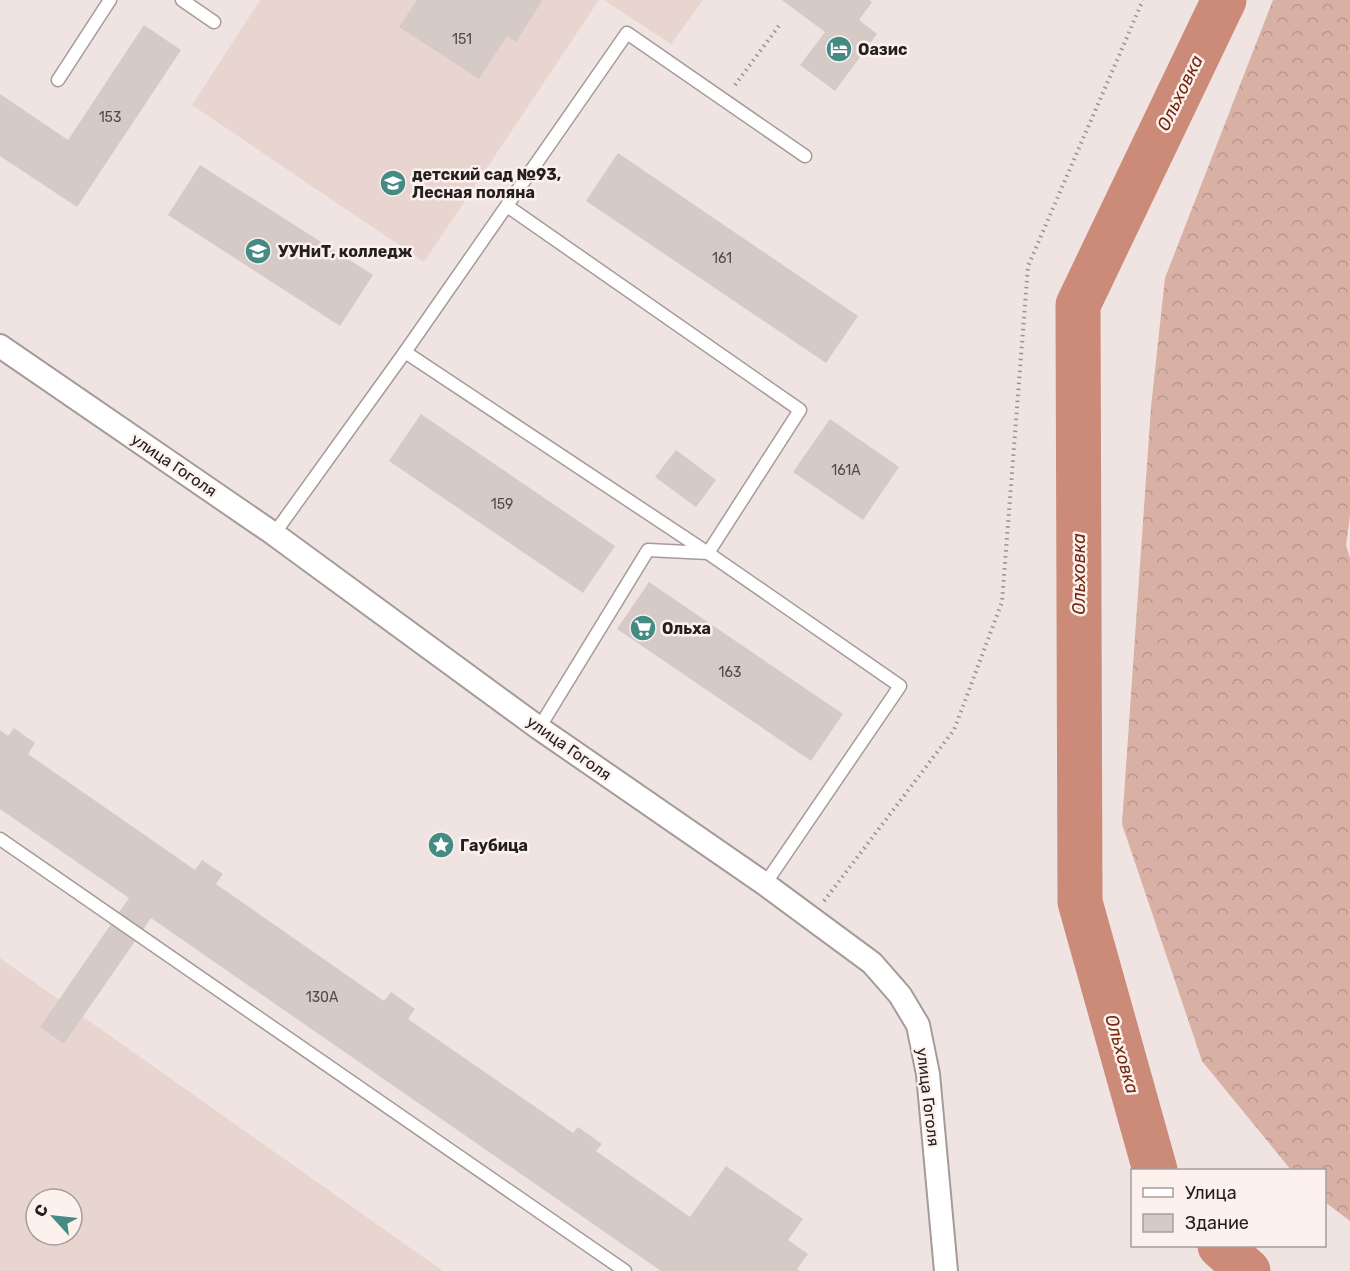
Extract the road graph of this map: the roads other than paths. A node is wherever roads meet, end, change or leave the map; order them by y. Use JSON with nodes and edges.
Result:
{"nodes":[{"id":1,"x":110,"y":0,"type":"edge"},
{"id":2,"x":182,"y":0,"type":"edge"},
{"id":3,"x":214,"y":22,"type":"dead end"},
{"id":4,"x":58,"y":80,"type":"dead end"},
{"id":5,"x":805,"y":156,"type":"dead end"},
{"id":6,"x":507,"y":206,"type":"junction"},
{"id":7,"x":0,"y":346,"type":"edge"},
{"id":8,"x":405,"y":352,"type":"junction"},
{"id":9,"x":274,"y":534,"type":"junction"},
{"id":10,"x":708,"y":553,"type":"junction"},
{"id":11,"x":539,"y":728,"type":"junction"},
{"id":12,"x":0,"y":839,"type":"edge"},
{"id":13,"x":765,"y":884,"type":"junction"},
{"id":14,"x":625,"y":1271,"type":"edge"},
{"id":15,"x":946,"y":1271,"type":"edge"}],
"edges":[{"from":1,"to":4,"type":"lane"},
{"from":2,"to":3,"type":"lane"},
{"from":5,"to":6,"type":"lane"},
{"from":6,"to":8,"type":"lane"},
{"from":6,"to":10,"type":"lane"},
{"from":7,"to":9,"type":"street","name":"улица Гоголя"},
{"from":8,"to":9,"type":"lane"},
{"from":8,"to":10,"type":"lane"},
{"from":9,"to":11,"type":"street","name":"улица Гоголя"},
{"from":10,"to":11,"type":"lane"},
{"from":10,"to":13,"type":"lane"},
{"from":11,"to":13,"type":"street","name":"улица Гоголя"},
{"from":12,"to":14,"type":"lane"},
{"from":13,"to":15,"type":"street","name":"улица Гоголя"}]}
